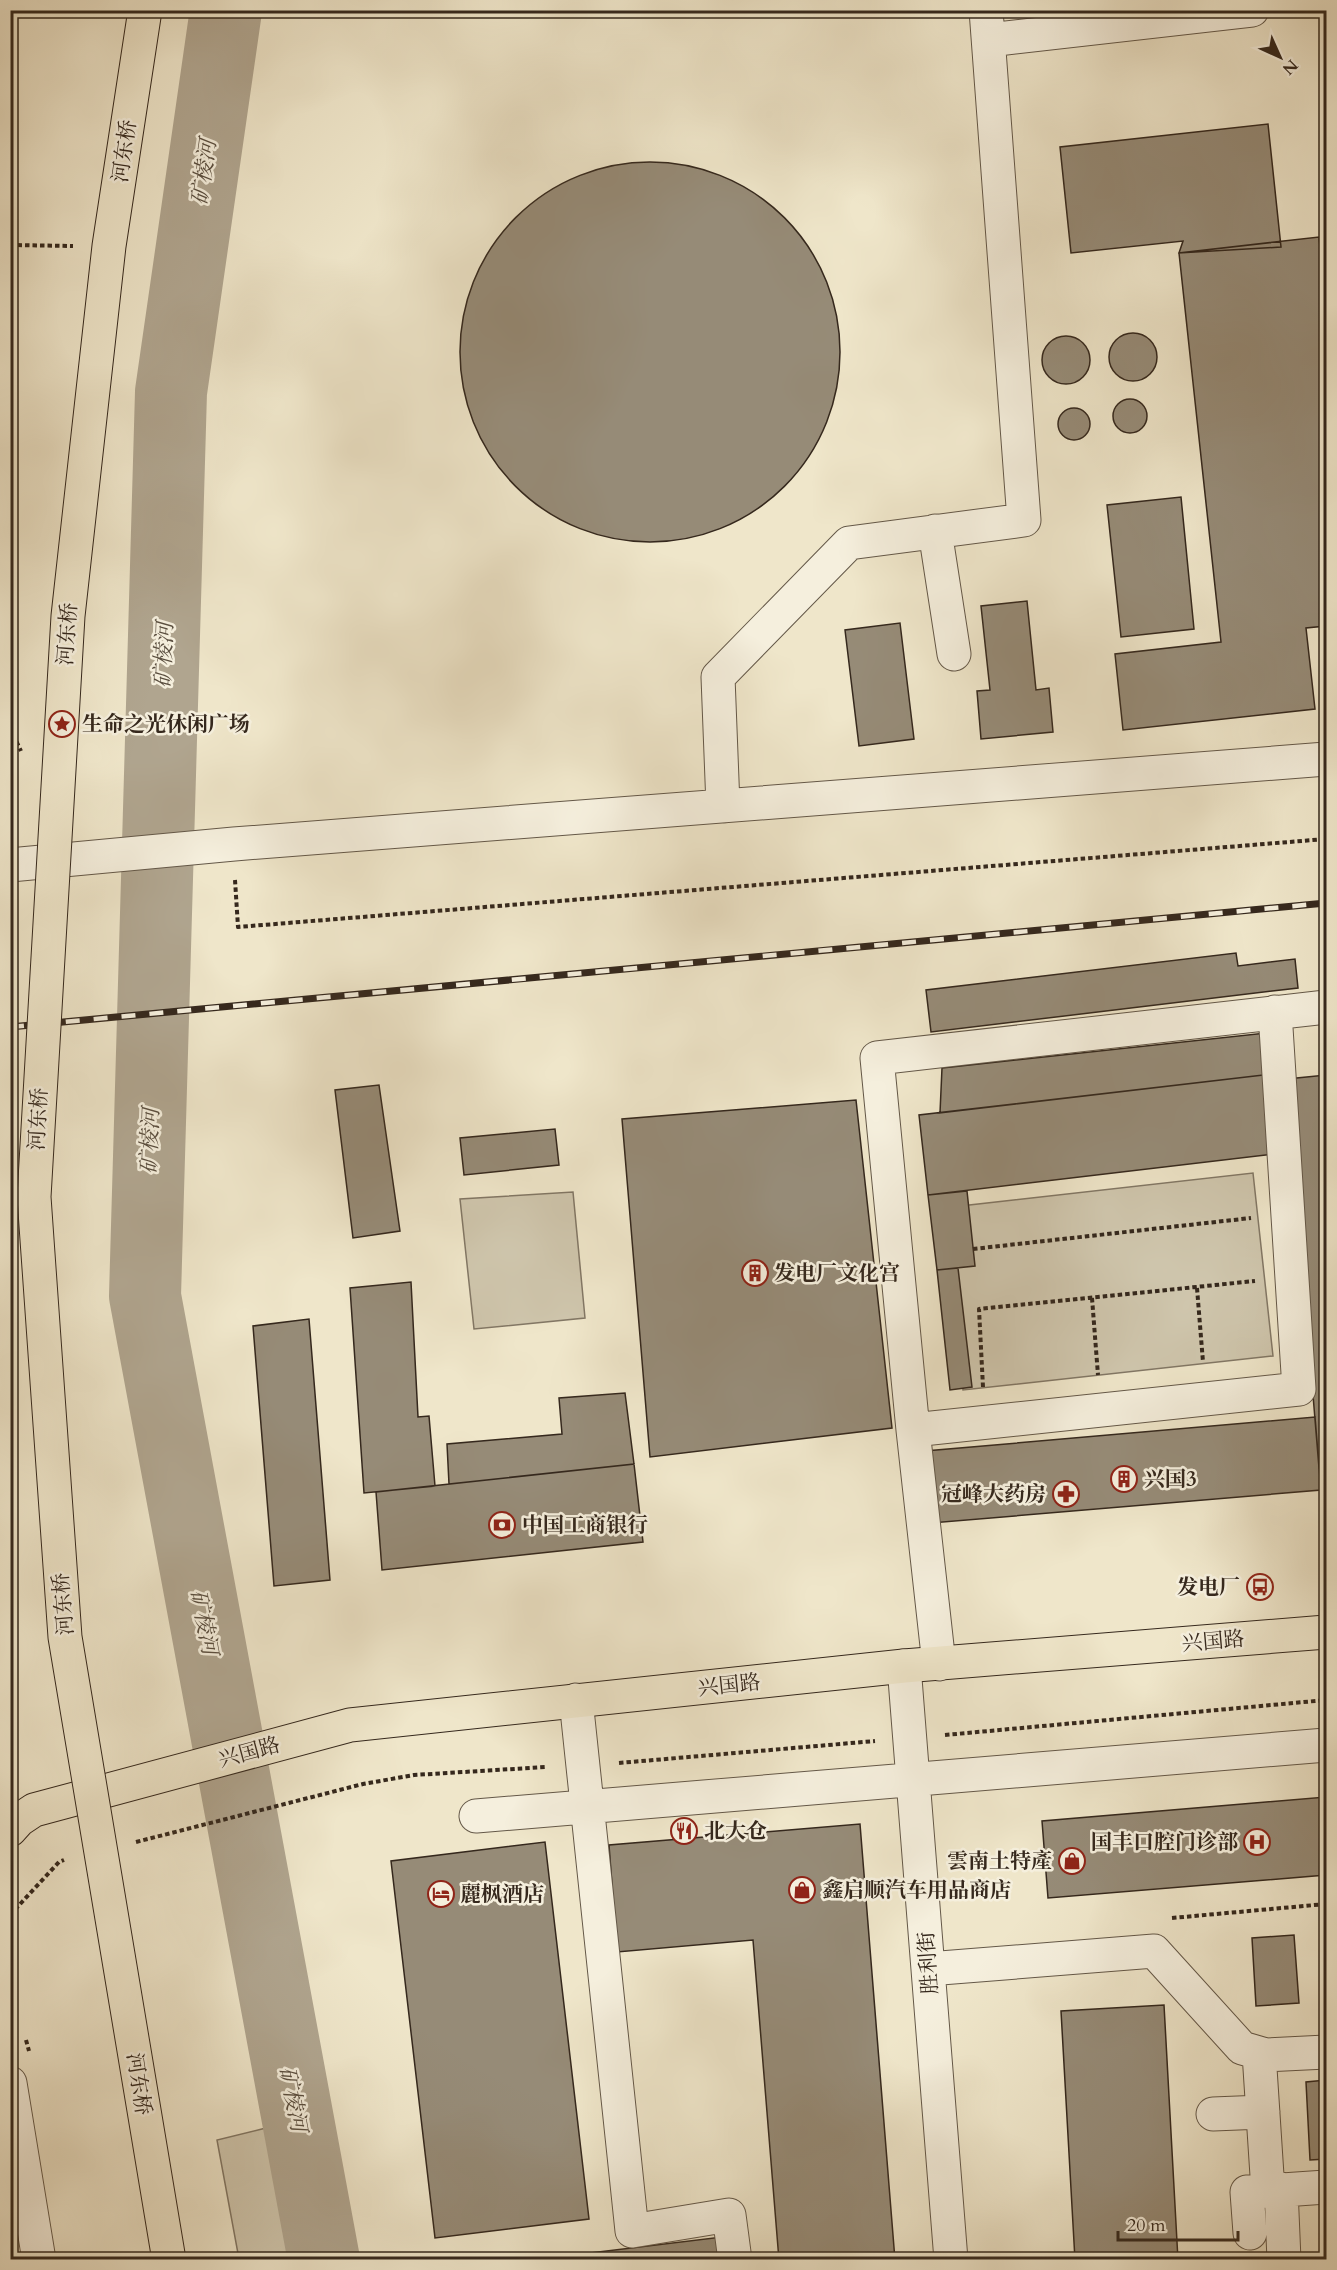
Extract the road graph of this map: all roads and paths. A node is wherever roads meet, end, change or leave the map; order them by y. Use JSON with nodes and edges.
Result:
{"nodes":[{"id":1,"x":145,"y":10,"type":"edge"},
{"id":2,"x":1252,"y":10,"type":"edge"},
{"id":3,"x":988,"y":25,"type":"edge"},
{"id":4,"x":10,"y":245,"type":"edge"},
{"id":5,"x":110,"y":246,"type":"junction"},
{"id":6,"x":935,"y":531,"type":"junction"},
{"id":7,"x":954,"y":654,"type":"dead end"},
{"id":8,"x":1326,"y":759,"type":"edge"},
{"id":9,"x":723,"y":806,"type":"junction"},
{"id":10,"x":1326,"y":839,"type":"edge"},
{"id":11,"x":247,"y":843,"type":"junction"},
{"id":12,"x":10,"y":865,"type":"edge"},
{"id":13,"x":1326,"y":1007,"type":"edge"},
{"id":14,"x":1275,"y":1012,"type":"junction"},
{"id":15,"x":1288,"y":1215,"type":"junction"},
{"id":16,"x":973,"y":1249,"type":"dead end"},
{"id":17,"x":1292,"y":1278,"type":"junction"},
{"id":18,"x":1197,"y":1288,"type":"junction"},
{"id":19,"x":1092,"y":1298,"type":"junction"},
{"id":20,"x":1206,"y":1399,"type":"junction"},
{"id":21,"x":1100,"y":1410,"type":"junction"},
{"id":22,"x":985,"y":1422,"type":"junction"},
{"id":23,"x":913,"y":1430,"type":"junction"},
{"id":24,"x":1326,"y":1632,"type":"edge"},
{"id":25,"x":939,"y":1664,"type":"junction"},
{"id":26,"x":904,"y":1666,"type":"junction"},
{"id":27,"x":1326,"y":1700,"type":"edge"},
{"id":28,"x":576,"y":1701,"type":"junction"},
{"id":29,"x":909,"y":1738,"type":"junction"},
{"id":30,"x":1326,"y":1745,"type":"edge"},
{"id":31,"x":583,"y":1766,"type":"junction"},
{"id":32,"x":913,"y":1781,"type":"junction"},
{"id":33,"x":588,"y":1806,"type":"junction"},
{"id":34,"x":476,"y":1816,"type":"dead end"},
{"id":35,"x":10,"y":1830,"type":"edge"},
{"id":36,"x":131,"y":1843,"type":"dead end"},
{"id":37,"x":68,"y":1859,"type":"dead end"},
{"id":38,"x":10,"y":1915,"type":"edge"},
{"id":39,"x":928,"y":1969,"type":"junction"},
{"id":40,"x":1326,"y":2052,"type":"edge"},
{"id":41,"x":1259,"y":2053,"type":"junction"},
{"id":42,"x":10,"y":2084,"type":"edge"},
{"id":43,"x":1263,"y":2112,"type":"junction"},
{"id":44,"x":1213,"y":2114,"type":"dead end"},
{"id":45,"x":1326,"y":2187,"type":"edge"},
{"id":46,"x":1274,"y":2190,"type":"junction"},
{"id":47,"x":1250,"y":2233,"type":"dead end"},
{"id":48,"x":39,"y":2259,"type":"edge"},
{"id":49,"x":169,"y":2259,"type":"edge"},
{"id":50,"x":735,"y":2259,"type":"edge"},
{"id":51,"x":951,"y":2259,"type":"edge"},
{"id":52,"x":1284,"y":2259,"type":"edge"}],
"edges":[{"from":1,"to":5,"type":"main road","name":"河东桥","bridge":true},
{"from":2,"to":3,"type":"street"},
{"from":3,"to":6,"type":"street"},
{"from":4,"to":5,"type":"path"},
{"from":5,"to":49,"type":"main road","name":"河东桥","bridge":true},
{"from":6,"to":7,"type":"street"},
{"from":6,"to":9,"type":"street"},
{"from":8,"to":9,"type":"street"},
{"from":9,"to":11,"type":"street"},
{"from":10,"to":11,"type":"path"},
{"from":11,"to":12,"type":"street"},
{"from":13,"to":14,"type":"street"},
{"from":14,"to":15,"type":"street"},
{"from":14,"to":23,"type":"street"},
{"from":15,"to":16,"type":"path"},
{"from":15,"to":17,"type":"street"},
{"from":17,"to":18,"type":"path"},
{"from":17,"to":20,"type":"street"},
{"from":18,"to":19,"type":"path"},
{"from":18,"to":20,"type":"path"},
{"from":19,"to":21,"type":"path"},
{"from":19,"to":22,"type":"path"},
{"from":20,"to":21,"type":"street"},
{"from":21,"to":22,"type":"street"},
{"from":22,"to":23,"type":"street"},
{"from":23,"to":25,"type":"street"},
{"from":24,"to":25,"type":"main road","name":"兴国路"},
{"from":25,"to":26,"type":"main road","name":"兴国路"},
{"from":26,"to":28,"type":"main road","name":"兴国路"},
{"from":26,"to":29,"type":"street","name":"胜利街"},
{"from":27,"to":29,"type":"path"},
{"from":28,"to":31,"type":"street"},
{"from":28,"to":35,"type":"main road","name":"兴国路"},
{"from":29,"to":31,"type":"path"},
{"from":29,"to":32,"type":"street","name":"胜利街"},
{"from":30,"to":32,"type":"street"},
{"from":31,"to":33,"type":"street"},
{"from":31,"to":36,"type":"path"},
{"from":32,"to":33,"type":"street"},
{"from":32,"to":39,"type":"street","name":"胜利街"},
{"from":33,"to":34,"type":"street"},
{"from":33,"to":50,"type":"street"},
{"from":37,"to":38,"type":"path"},
{"from":39,"to":41,"type":"street"},
{"from":39,"to":51,"type":"street","name":"胜利街"},
{"from":40,"to":41,"type":"street"},
{"from":41,"to":43,"type":"street"},
{"from":42,"to":48,"type":"street"},
{"from":43,"to":44,"type":"street"},
{"from":43,"to":46,"type":"street"},
{"from":45,"to":46,"type":"street"},
{"from":46,"to":47,"type":"street"},
{"from":46,"to":52,"type":"street"}]}
